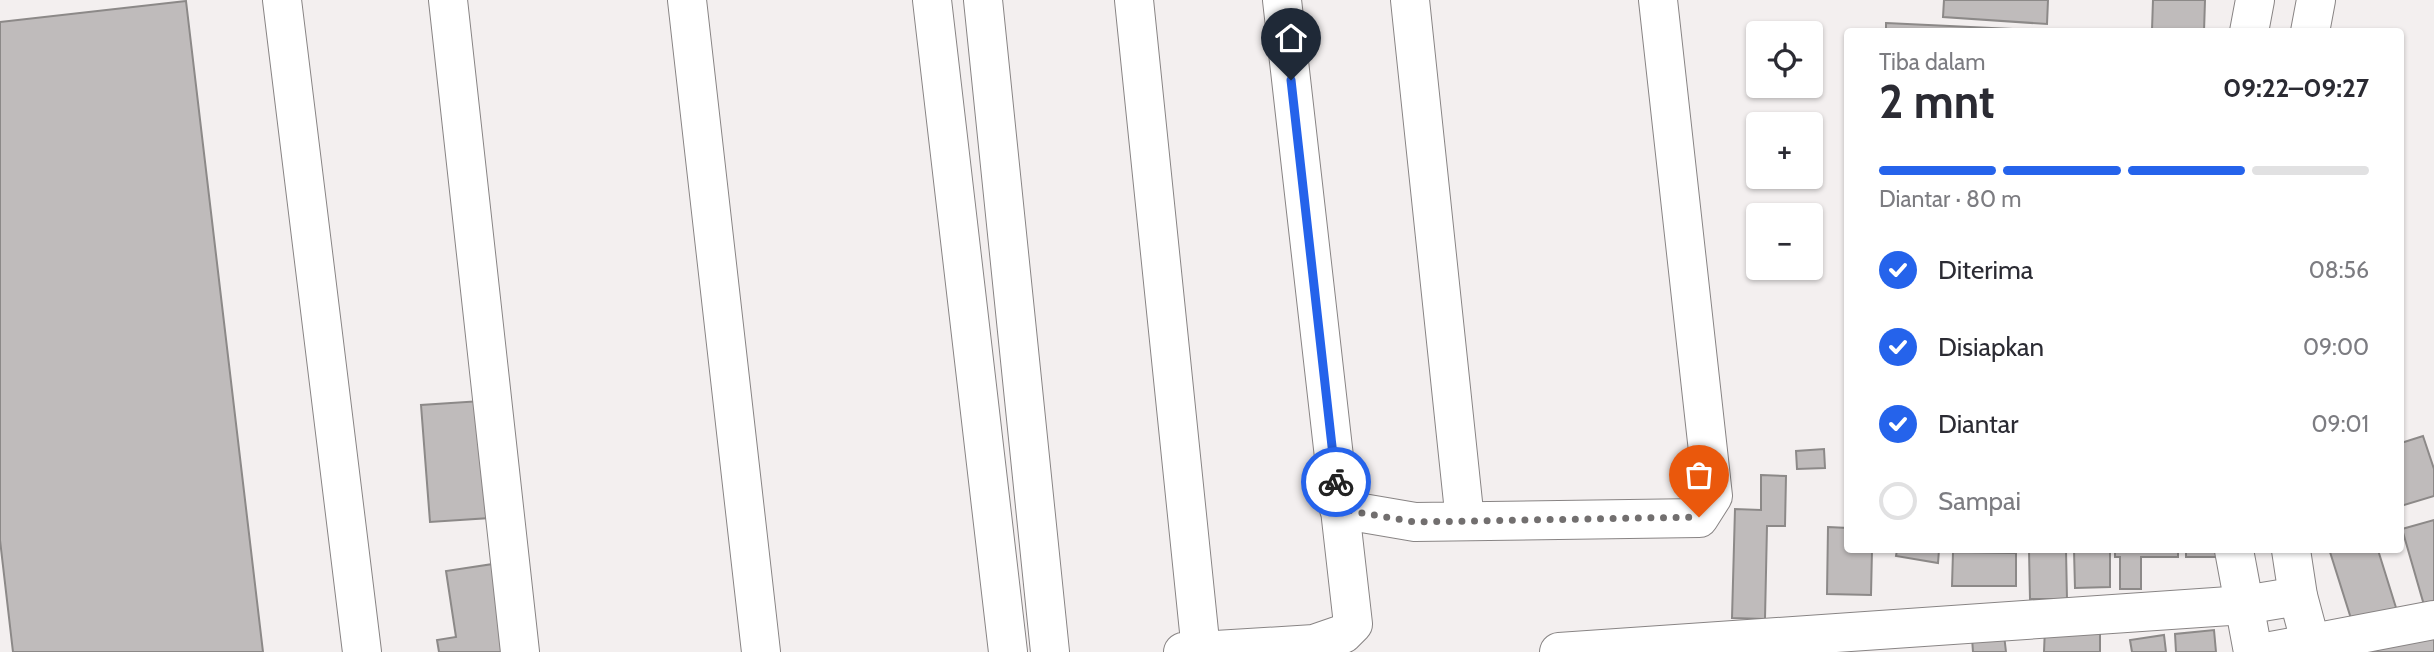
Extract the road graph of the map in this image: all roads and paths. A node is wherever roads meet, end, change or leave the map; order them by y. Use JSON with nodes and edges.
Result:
{"nodes":[{"id":1,"x":282,"y":0,"type":"edge"},
{"id":2,"x":448,"y":0,"type":"edge"},
{"id":3,"x":687,"y":0,"type":"edge"},
{"id":4,"x":932,"y":0,"type":"edge"},
{"id":5,"x":983,"y":0,"type":"edge"},
{"id":6,"x":1134,"y":0,"type":"edge"},
{"id":7,"x":1282,"y":0,"type":"edge"},
{"id":8,"x":1410,"y":0,"type":"edge"},
{"id":9,"x":1658,"y":0,"type":"edge"},
{"id":10,"x":2255,"y":0,"type":"edge"},
{"id":11,"x":2316,"y":0,"type":"edge"},
{"id":12,"x":2250,"y":28,"type":"edge"},
{"id":13,"x":2312,"y":28,"type":"edge"},
{"id":14,"x":1339,"y":509,"type":"junction"},
{"id":15,"x":1465,"y":521,"type":"junction"},
{"id":16,"x":2235,"y":553,"type":"edge"},
{"id":17,"x":2291,"y":553,"type":"edge"},
{"id":18,"x":2298,"y":596,"type":"junction"},
{"id":19,"x":2244,"y":605,"type":"junction"},
{"id":20,"x":2434,"y":620,"type":"edge"},
{"id":21,"x":2312,"y":648,"type":"edge"},
{"id":22,"x":1192,"y":651,"type":"edge"},
{"id":23,"x":362,"y":652,"type":"edge"},
{"id":24,"x":520,"y":652,"type":"edge"},
{"id":25,"x":761,"y":652,"type":"edge"},
{"id":26,"x":1008,"y":652,"type":"edge"},
{"id":27,"x":1050,"y":652,"type":"edge"},
{"id":28,"x":1559,"y":652,"type":"edge"},
{"id":29,"x":2253,"y":652,"type":"edge"},
{"id":30,"x":2266,"y":652,"type":"edge"}],
"edges":[{"from":1,"to":23,"type":"main road"},
{"from":2,"to":24,"type":"main road"},
{"from":3,"to":25,"type":"main road"},
{"from":4,"to":26,"type":"main road"},
{"from":5,"to":27,"type":"main road"},
{"from":6,"to":22,"type":"main road"},
{"from":7,"to":14,"type":"main road"},
{"from":8,"to":15,"type":"main road"},
{"from":9,"to":15,"type":"main road"},
{"from":10,"to":12,"type":"main road"},
{"from":11,"to":13,"type":"main road"},
{"from":14,"to":15,"type":"main road"},
{"from":14,"to":22,"type":"main road"},
{"from":16,"to":19,"type":"main road"},
{"from":17,"to":18,"type":"main road"},
{"from":18,"to":19,"type":"main road"},
{"from":18,"to":21,"type":"main road"},
{"from":19,"to":28,"type":"main road"},
{"from":19,"to":29,"type":"main road"},
{"from":20,"to":21,"type":"main road"},
{"from":21,"to":30,"type":"main road"}]}
